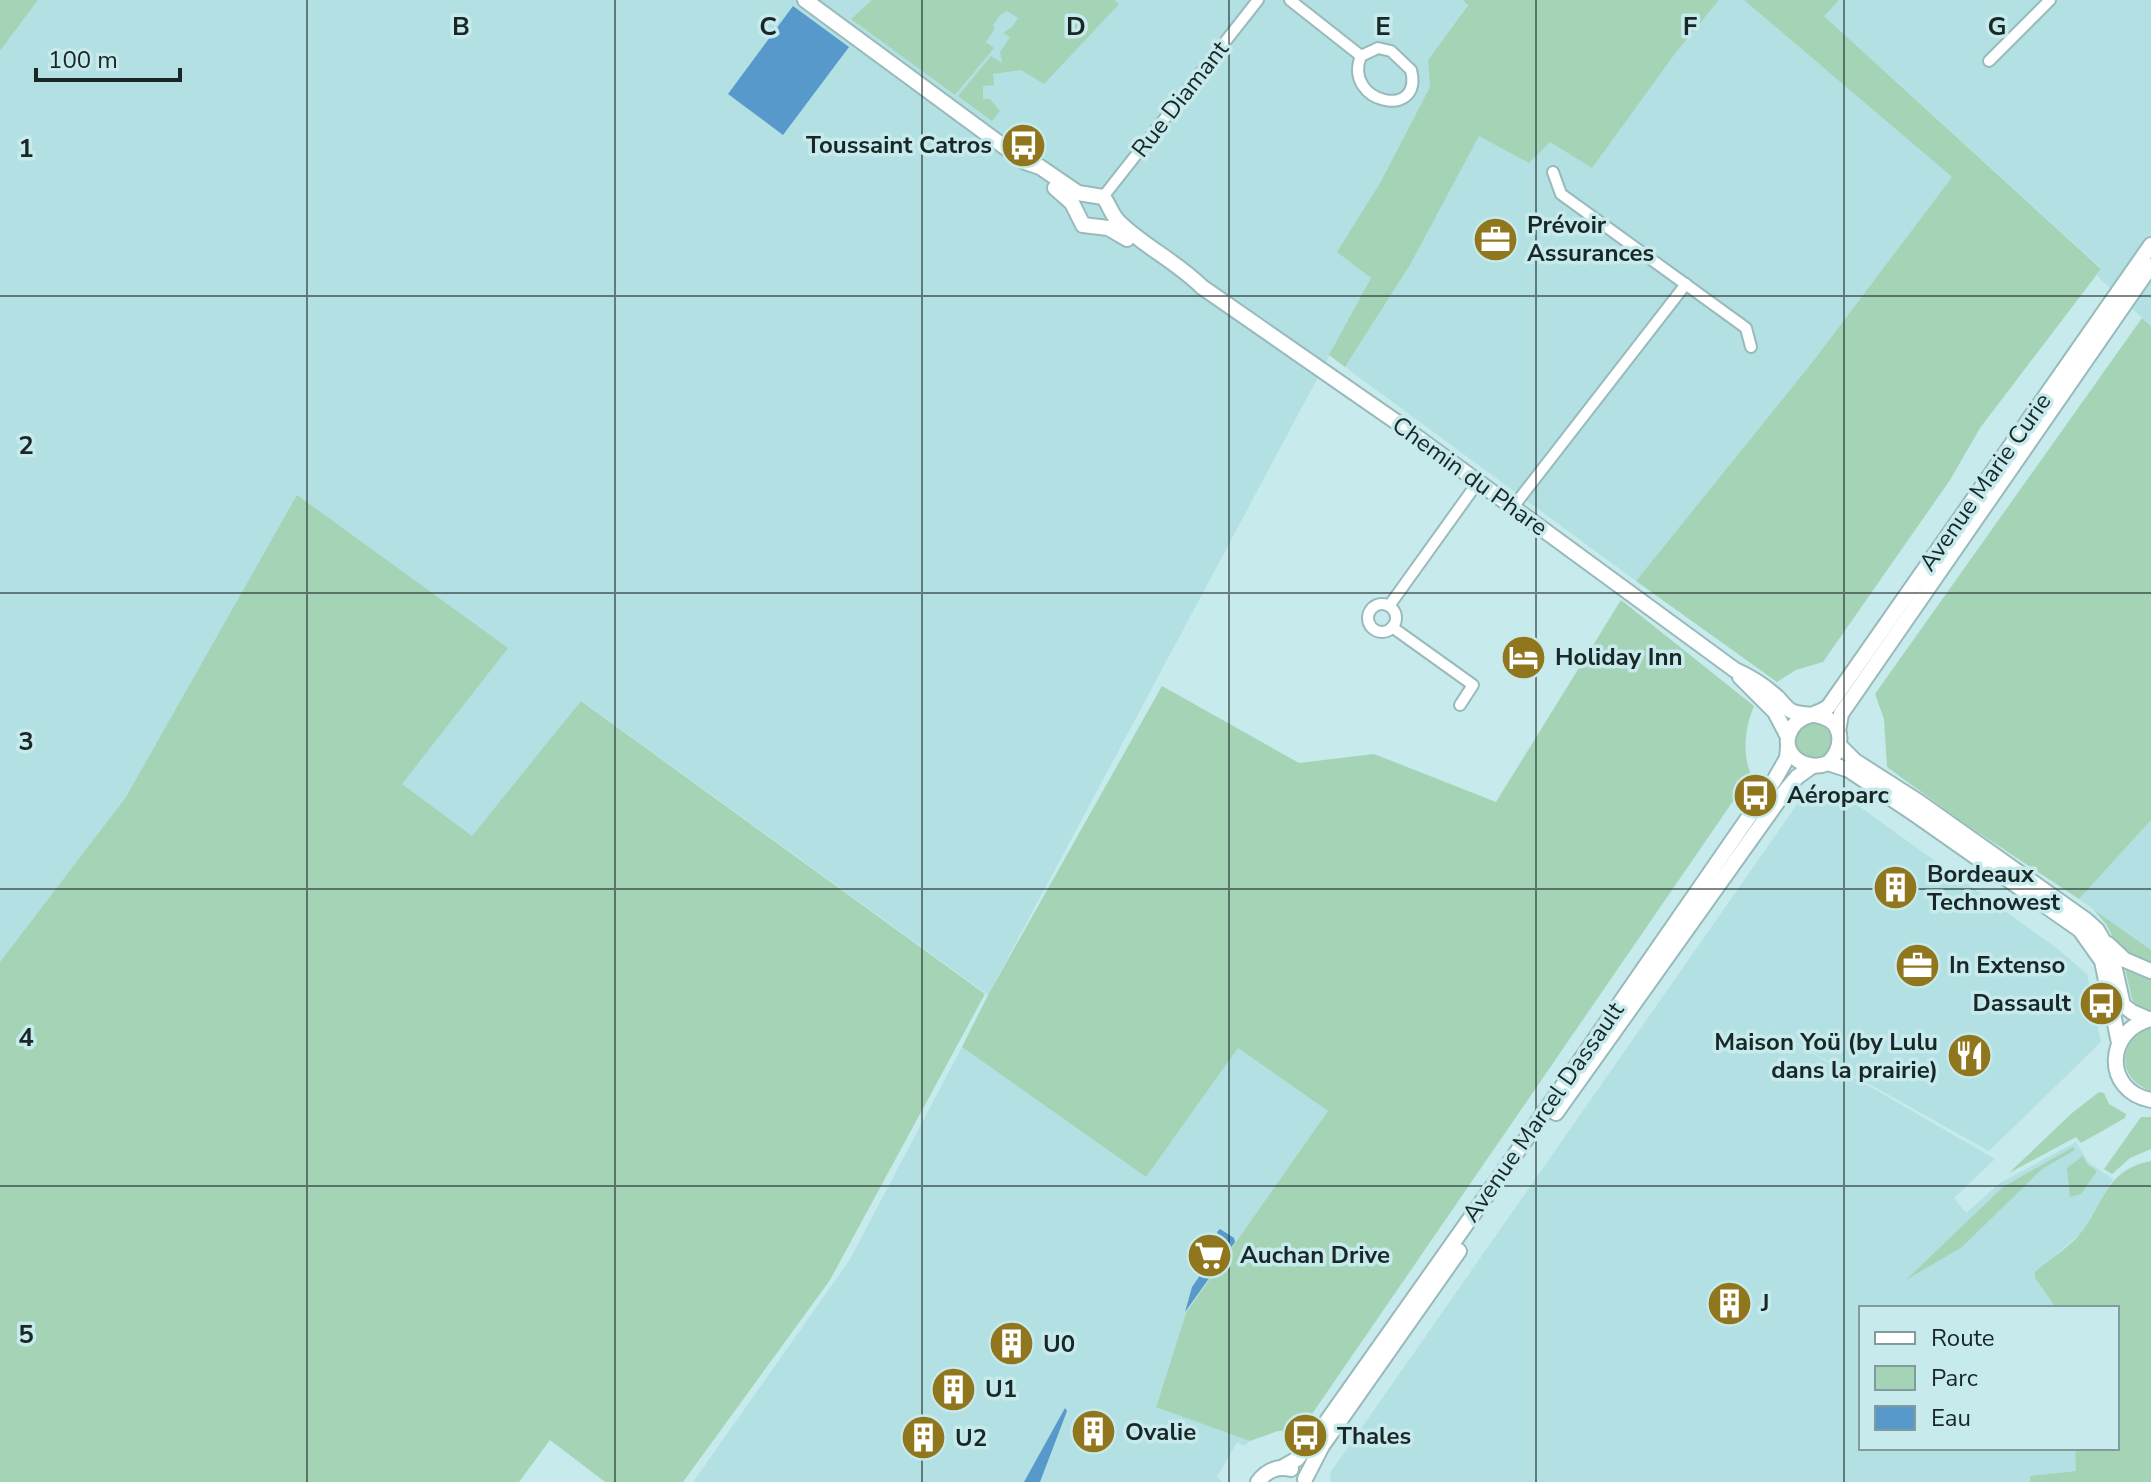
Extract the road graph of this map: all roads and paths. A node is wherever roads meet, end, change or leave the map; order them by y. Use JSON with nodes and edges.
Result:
{"nodes":[{"id":1,"x":805,"y":0,"type":"edge"},
{"id":2,"x":1258,"y":0,"type":"edge"},
{"id":3,"x":1290,"y":0,"type":"edge"},
{"id":4,"x":2050,"y":0,"type":"edge"},
{"id":5,"x":1361,"y":56,"type":"junction"},
{"id":6,"x":1989,"y":61,"type":"dead end"},
{"id":7,"x":1025,"y":162,"type":"junction"},
{"id":8,"x":1553,"y":172,"type":"dead end"},
{"id":9,"x":1087,"y":195,"type":"junction"},
{"id":10,"x":1103,"y":197,"type":"junction"},
{"id":11,"x":1076,"y":211,"type":"junction"},
{"id":12,"x":1110,"y":212,"type":"junction"},
{"id":13,"x":1098,"y":227,"type":"junction"},
{"id":14,"x":2151,"y":245,"type":"edge"},
{"id":15,"x":2151,"y":266,"type":"edge"},
{"id":16,"x":1686,"y":284,"type":"junction"},
{"id":17,"x":1202,"y":287,"type":"junction"},
{"id":18,"x":1751,"y":347,"type":"dead end"},
{"id":19,"x":1478,"y":482,"type":"junction"},
{"id":20,"x":1513,"y":507,"type":"junction"},
{"id":21,"x":1389,"y":606,"type":"junction"},
{"id":22,"x":1392,"y":627,"type":"junction"},
{"id":23,"x":1735,"y":670,"type":"junction"},
{"id":24,"x":1460,"y":705,"type":"dead end"},
{"id":25,"x":1815,"y":715,"type":"junction"},
{"id":26,"x":1839,"y":738,"type":"junction"},
{"id":27,"x":1788,"y":742,"type":"junction"},
{"id":28,"x":1828,"y":763,"type":"junction"},
{"id":29,"x":1811,"y":767,"type":"junction"},
{"id":30,"x":2105,"y":941,"type":"junction"},
{"id":31,"x":2151,"y":971,"type":"edge"},
{"id":32,"x":2150,"y":1019,"type":"edge"},
{"id":33,"x":2119,"y":1043,"type":"junction"},
{"id":34,"x":2151,"y":1100,"type":"edge"},
{"id":35,"x":1283,"y":1467,"type":"junction"},
{"id":36,"x":1306,"y":1481,"type":"edge"},
{"id":37,"x":1258,"y":1482,"type":"edge"}],
"edges":[{"from":1,"to":7,"type":"main road"},
{"from":2,"to":10,"type":"street","name":"Rue Diamant"},
{"from":3,"to":5,"type":"street"},
{"from":4,"to":6,"type":"street"},
{"from":5,"to":5,"type":"street"},
{"from":7,"to":9,"type":"main road"},
{"from":7,"to":11,"type":"main road"},
{"from":8,"to":16,"type":"street"},
{"from":9,"to":10,"type":"main road"},
{"from":9,"to":11,"type":"main road"},
{"from":10,"to":12,"type":"main road"},
{"from":11,"to":13,"type":"main road"},
{"from":12,"to":13,"type":"main road"},
{"from":12,"to":17,"type":"main road","name":"Chemin du Phare"},
{"from":13,"to":17,"type":"main road","name":"Chemin du Phare"},
{"from":14,"to":25,"type":"main road","name":"Avenue Marie Curie"},
{"from":15,"to":26,"type":"main road","name":"Avenue Marie Curie"},
{"from":16,"to":18,"type":"street"},
{"from":16,"to":20,"type":"street"},
{"from":17,"to":19,"type":"main road","name":"Chemin du Phare"},
{"from":19,"to":20,"type":"main road","name":"Chemin du Phare"},
{"from":19,"to":21,"type":"street"},
{"from":20,"to":23,"type":"main road","name":"Chemin du Phare"},
{"from":21,"to":22,"type":"street"},
{"from":21,"to":22,"type":"street"},
{"from":22,"to":24,"type":"street"},
{"from":23,"to":25,"type":"main road","name":"Chemin du Phare"},
{"from":23,"to":27,"type":"main road","name":"Chemin du Phare"},
{"from":25,"to":26,"type":"main road"},
{"from":25,"to":27,"type":"main road"},
{"from":26,"to":28,"type":"main road"},
{"from":26,"to":30,"type":"main road"},
{"from":27,"to":29,"type":"main road"},
{"from":27,"to":35,"type":"main road","name":"Avenue Marcel Dassault"},
{"from":28,"to":29,"type":"main road"},
{"from":28,"to":33,"type":"main road"},
{"from":29,"to":36,"type":"main road","name":"Avenue Marcel Dassault"},
{"from":30,"to":31,"type":"main road"},
{"from":30,"to":32,"type":"main road"},
{"from":32,"to":33,"type":"main road"},
{"from":33,"to":34,"type":"main road"},
{"from":35,"to":36,"type":"main road"},
{"from":35,"to":37,"type":"main road","name":"Avenue Marcel Dassault"}]}
